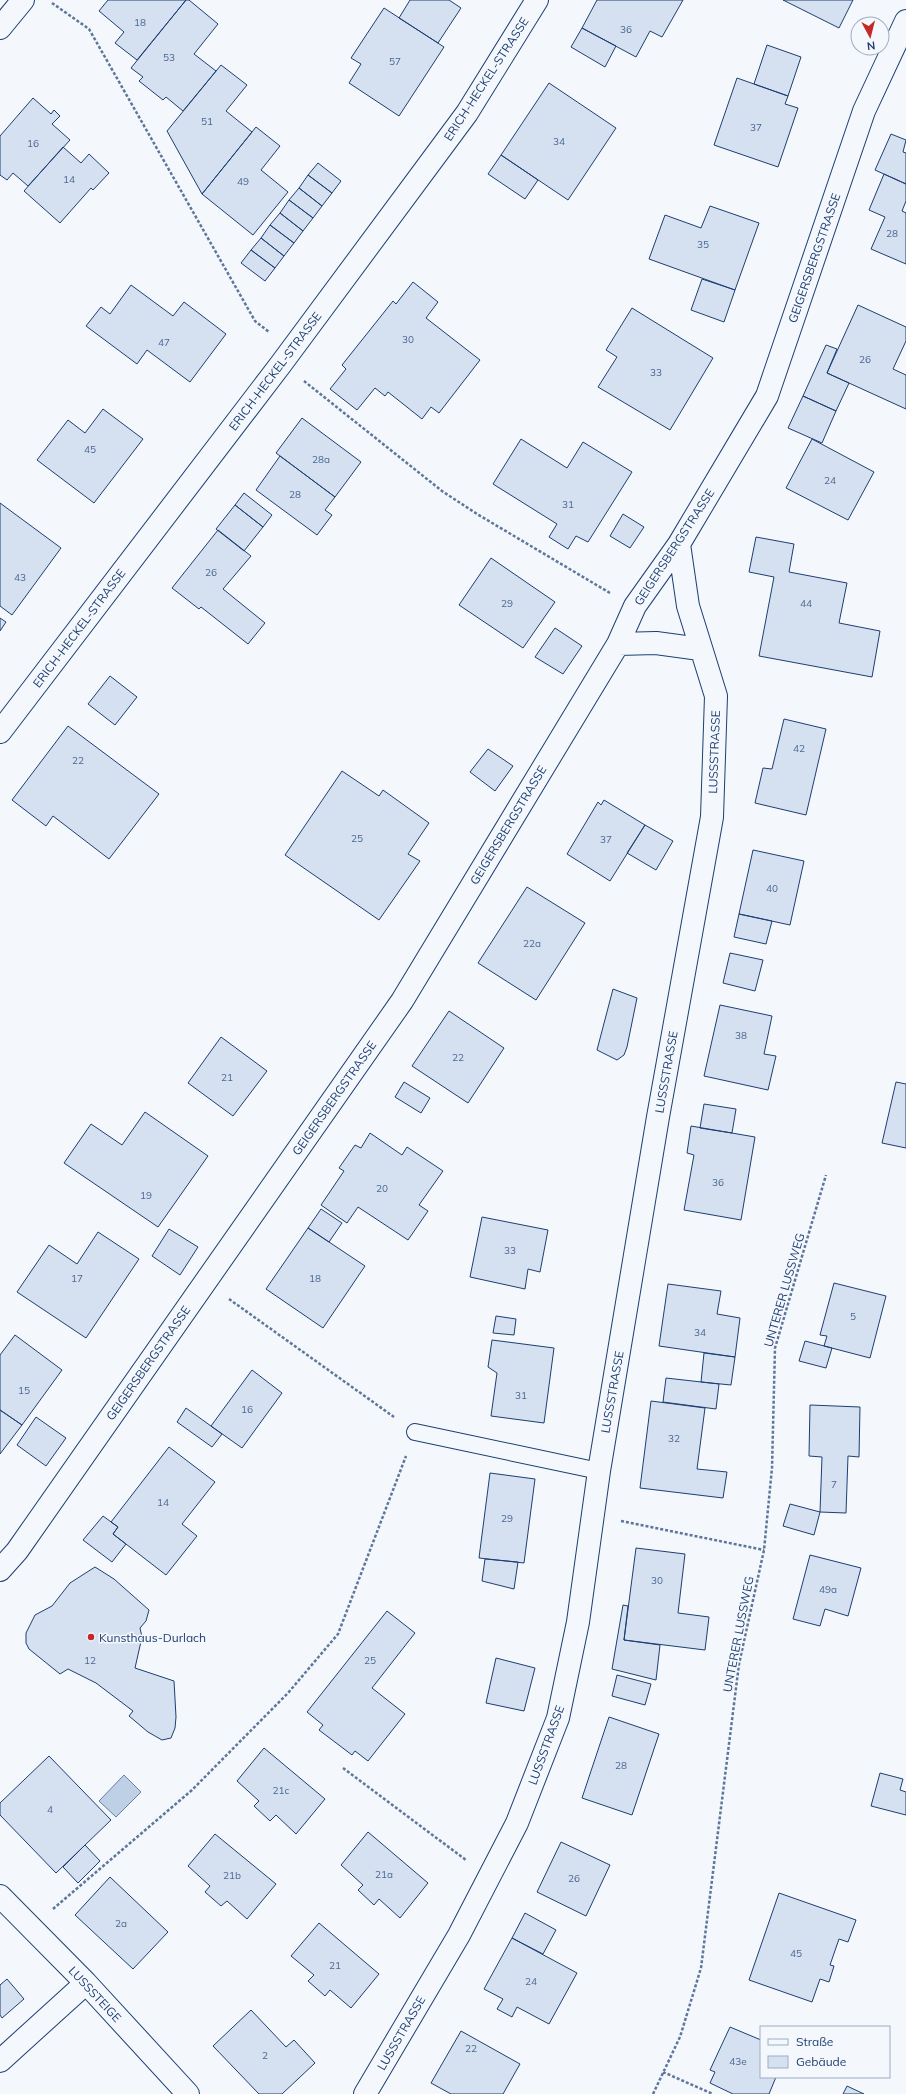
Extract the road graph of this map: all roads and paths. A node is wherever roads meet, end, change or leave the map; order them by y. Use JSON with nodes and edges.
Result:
{"nodes":[{"id":1,"x":23,"y":0,"type":"edge"},
{"id":2,"x":49,"y":0,"type":"edge"},
{"id":3,"x":537,"y":0,"type":"edge"},
{"id":4,"x":906,"y":21,"type":"edge"},
{"id":5,"x":0,"y":28,"type":"edge"},
{"id":6,"x":255,"y":321,"type":"dead end"},
{"id":7,"x":308,"y":383,"type":"dead end"},
{"id":8,"x":679,"y":544,"type":"junction"},
{"id":9,"x":614,"y":596,"type":"dead end"},
{"id":10,"x":618,"y":644,"type":"junction"},
{"id":11,"x":700,"y":649,"type":"junction"},
{"id":12,"x":0,"y":732,"type":"edge"},
{"id":13,"x":826,"y":1175,"type":"dead end"},
{"id":14,"x":205,"y":1281,"type":"junction"},
{"id":15,"x":415,"y":1432,"type":"junction"},
{"id":16,"x":599,"y":1471,"type":"junction"},
{"id":17,"x":592,"y":1515,"type":"junction"},
{"id":18,"x":764,"y":1550,"type":"junction"},
{"id":19,"x":0,"y":1570,"type":"edge"},
{"id":20,"x":343,"y":1768,"type":"dead end"},
{"id":21,"x":488,"y":1877,"type":"junction"},
{"id":22,"x":0,"y":1896,"type":"edge"},
{"id":23,"x":32,"y":1928,"type":"junction"},
{"id":24,"x":86,"y":1983,"type":"junction"},
{"id":25,"x":0,"y":2061,"type":"edge"},
{"id":26,"x":663,"y":2072,"type":"junction"},
{"id":27,"x":188,"y":2094,"type":"edge"},
{"id":28,"x":365,"y":2094,"type":"edge"},
{"id":29,"x":653,"y":2094,"type":"edge"},
{"id":30,"x":713,"y":2094,"type":"edge"}],
"edges":[{"from":1,"to":5,"type":"street"},
{"from":2,"to":6,"type":"path"},
{"from":3,"to":12,"type":"street","name":"ERICH-HECKEL-STRASSE"},
{"from":4,"to":8,"type":"street","name":"GEIGERSBERGSTRASSE"},
{"from":7,"to":9,"type":"path"},
{"from":8,"to":10,"type":"street","name":"GEIGERSBERGSTRASSE"},
{"from":8,"to":11,"type":"street","name":"LUSSSTRASSE"},
{"from":10,"to":11,"type":"street"},
{"from":10,"to":14,"type":"street","name":"GEIGERSBERGSTRASSE"},
{"from":11,"to":16,"type":"street","name":"LUSSSTRASSE"},
{"from":13,"to":18,"type":"path","name":"UNTERER LUSSWEG"},
{"from":14,"to":15,"type":"path"},
{"from":14,"to":19,"type":"street","name":"GEIGERSBERGSTRASSE"},
{"from":15,"to":16,"type":"lane"},
{"from":15,"to":23,"type":"path"},
{"from":16,"to":17,"type":"street","name":"LUSSSTRASSE"},
{"from":17,"to":18,"type":"path"},
{"from":17,"to":21,"type":"street","name":"LUSSSTRASSE"},
{"from":18,"to":26,"type":"path","name":"UNTERER LUSSWEG"},
{"from":20,"to":21,"type":"path"},
{"from":21,"to":28,"type":"street","name":"LUSSSTRASSE"},
{"from":22,"to":23,"type":"street","name":"LUSSSTEIGE"},
{"from":23,"to":24,"type":"street","name":"LUSSSTEIGE"},
{"from":24,"to":25,"type":"street"},
{"from":24,"to":27,"type":"street","name":"LUSSSTEIGE"},
{"from":26,"to":29,"type":"path","name":"UNTERER LUSSWEG"},
{"from":26,"to":30,"type":"path"}]}
